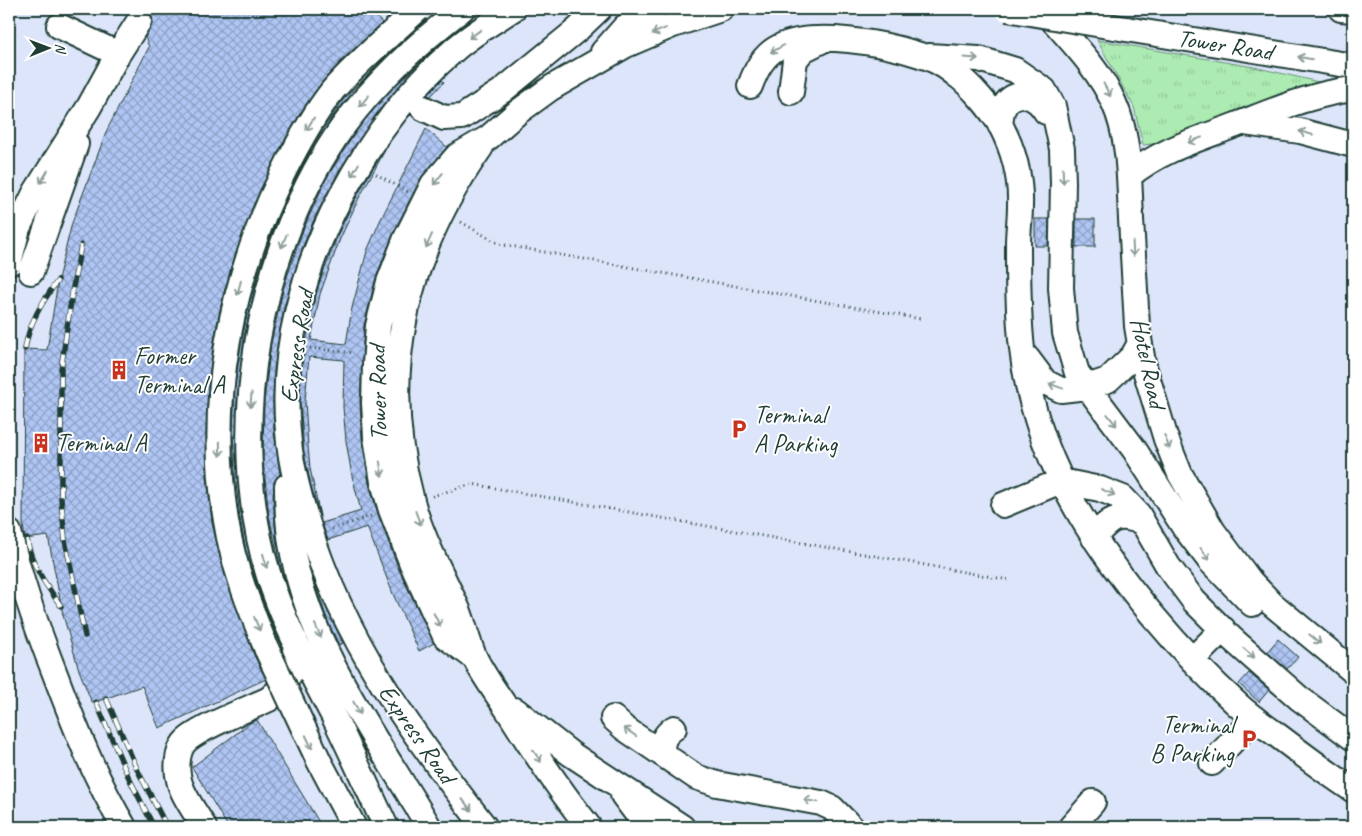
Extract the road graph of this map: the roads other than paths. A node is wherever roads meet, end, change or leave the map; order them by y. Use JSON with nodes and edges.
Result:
{"nodes":[{"id":1,"x":400,"y":9,"type":"edge"},
{"id":2,"x":418,"y":9,"type":"edge"},
{"id":3,"x":462,"y":9,"type":"edge"},
{"id":4,"x":513,"y":9,"type":"edge"},
{"id":5,"x":599,"y":9,"type":"edge"},
{"id":6,"x":654,"y":9,"type":"edge"},
{"id":7,"x":721,"y":9,"type":"edge"},
{"id":8,"x":1007,"y":9,"type":"edge"},
{"id":9,"x":1043,"y":9,"type":"edge"},
{"id":10,"x":1087,"y":9,"type":"edge"},
{"id":11,"x":1341,"y":9,"type":"edge"},
{"id":12,"x":1353,"y":10,"type":"edge"},
{"id":13,"x":139,"y":21,"type":"dead end"},
{"id":14,"x":59,"y":26,"type":"dead end"},
{"id":15,"x":413,"y":39,"type":"junction"},
{"id":16,"x":823,"y":40,"type":"junction"},
{"id":17,"x":118,"y":54,"type":"junction"},
{"id":18,"x":923,"y":56,"type":"junction"},
{"id":19,"x":1090,"y":64,"type":"junction"},
{"id":20,"x":592,"y":65,"type":"junction"},
{"id":21,"x":1353,"y":66,"type":"edge"},
{"id":22,"x":750,"y":86,"type":"dead end"},
{"id":23,"x":1353,"y":89,"type":"edge"},
{"id":24,"x":790,"y":92,"type":"dead end"},
{"id":25,"x":89,"y":107,"type":"junction"},
{"id":26,"x":423,"y":108,"type":"dead end"},
{"id":27,"x":1241,"y":123,"type":"junction"},
{"id":28,"x":1000,"y":125,"type":"junction"},
{"id":29,"x":1056,"y":128,"type":"junction"},
{"id":30,"x":1353,"y":145,"type":"edge"},
{"id":31,"x":1129,"y":176,"type":"junction"},
{"id":32,"x":10,"y":250,"type":"edge"},
{"id":33,"x":1139,"y":345,"type":"junction"},
{"id":34,"x":1023,"y":353,"type":"junction"},
{"id":35,"x":1086,"y":387,"type":"junction"},
{"id":36,"x":286,"y":412,"type":"junction"},
{"id":37,"x":1061,"y":480,"type":"junction"},
{"id":38,"x":1003,"y":504,"type":"dead end"},
{"id":39,"x":1142,"y":522,"type":"junction"},
{"id":40,"x":9,"y":532,"type":"edge"},
{"id":41,"x":1094,"y":538,"type":"junction"},
{"id":42,"x":1291,"y":620,"type":"junction"},
{"id":43,"x":1222,"y":629,"type":"junction"},
{"id":44,"x":1192,"y":660,"type":"junction"},
{"id":45,"x":1353,"y":671,"type":"edge"},
{"id":46,"x":300,"y":674,"type":"junction"},
{"id":47,"x":269,"y":699,"type":"junction"},
{"id":48,"x":502,"y":700,"type":"junction"},
{"id":49,"x":612,"y":718,"type":"dead end"},
{"id":50,"x":1254,"y":718,"type":"junction"},
{"id":51,"x":338,"y":725,"type":"junction"},
{"id":52,"x":674,"y":728,"type":"dead end"},
{"id":53,"x":1353,"y":738,"type":"edge"},
{"id":54,"x":662,"y":754,"type":"junction"},
{"id":55,"x":1212,"y":763,"type":"dead end"},
{"id":56,"x":611,"y":780,"type":"junction"},
{"id":57,"x":406,"y":788,"type":"junction"},
{"id":58,"x":1353,"y":790,"type":"edge"},
{"id":59,"x":1094,"y":802,"type":"dead end"},
{"id":60,"x":124,"y":827,"type":"edge"},
{"id":61,"x":204,"y":827,"type":"edge"},
{"id":62,"x":354,"y":827,"type":"edge"},
{"id":63,"x":386,"y":827,"type":"edge"},
{"id":64,"x":401,"y":827,"type":"edge"},
{"id":65,"x":429,"y":827,"type":"edge"},
{"id":66,"x":440,"y":827,"type":"edge"},
{"id":67,"x":485,"y":827,"type":"edge"},
{"id":68,"x":589,"y":827,"type":"edge"},
{"id":69,"x":648,"y":827,"type":"edge"},
{"id":70,"x":682,"y":827,"type":"edge"},
{"id":71,"x":851,"y":827,"type":"edge"},
{"id":72,"x":1071,"y":827,"type":"edge"}],
"edges":[{"from":1,"to":15,"type":"street"},
{"from":2,"to":62,"type":"street","one_way":true,"bridge":true},
{"from":3,"to":15,"type":"street"},
{"from":4,"to":36,"type":"street","name":"Express Road","one_way":true},
{"from":5,"to":26,"type":"street"},
{"from":6,"to":20,"type":"street"},
{"from":7,"to":20,"type":"street","name":"Tower Road","one_way":true},
{"from":21,"to":8,"type":"street","name":"Tower Road","one_way":true,"bridge":true},
{"from":9,"to":19,"type":"street","name":"Hotel Road"},
{"from":10,"to":19,"type":"street"},
{"from":11,"to":12,"type":"street"},
{"from":13,"to":17,"type":"street"},
{"from":14,"to":17,"type":"street"},
{"from":15,"to":46,"type":"street","one_way":true},
{"from":16,"to":18,"type":"street"},
{"from":16,"to":22,"type":"street","one_way":true},
{"from":16,"to":24,"type":"street"},
{"from":17,"to":25,"type":"street"},
{"from":18,"to":28,"type":"street"},
{"from":18,"to":29,"type":"street","one_way":true},
{"from":19,"to":31,"type":"street","name":"Hotel Road","one_way":true},
{"from":20,"to":48,"type":"street","name":"Tower Road","one_way":true},
{"from":23,"to":27,"type":"street"},
{"from":25,"to":32,"type":"street","one_way":true},
{"from":25,"to":32,"type":"street"},
{"from":30,"to":27,"type":"street","one_way":true},
{"from":27,"to":31,"type":"street","one_way":true},
{"from":28,"to":29,"type":"street"},
{"from":28,"to":34,"type":"street"},
{"from":29,"to":35,"type":"street","one_way":true},
{"from":31,"to":33,"type":"street","name":"Hotel Road","one_way":true},
{"from":33,"to":35,"type":"street"},
{"from":33,"to":42,"type":"street","name":"Hotel Road","one_way":true},
{"from":35,"to":34,"type":"street","one_way":true},
{"from":34,"to":37,"type":"street"},
{"from":35,"to":42,"type":"street","one_way":true},
{"from":36,"to":57,"type":"street","one_way":true},
{"from":36,"to":67,"type":"street","name":"Express Road","one_way":true},
{"from":37,"to":38,"type":"street"},
{"from":37,"to":39,"type":"street","one_way":true},
{"from":37,"to":41,"type":"street"},
{"from":39,"to":41,"type":"street"},
{"from":39,"to":43,"type":"street"},
{"from":40,"to":60,"type":"street"},
{"from":41,"to":44,"type":"street"},
{"from":42,"to":45,"type":"street","name":"Hotel Road","one_way":true},
{"from":43,"to":44,"type":"street"},
{"from":43,"to":53,"type":"street","one_way":true},
{"from":44,"to":50,"type":"street"},
{"from":46,"to":47,"type":"street"},
{"from":46,"to":51,"type":"street"},
{"from":47,"to":51,"type":"street"},
{"from":47,"to":61,"type":"street"},
{"from":48,"to":56,"type":"street"},
{"from":48,"to":68,"type":"street","name":"Tower Road","one_way":true},
{"from":54,"to":49,"type":"street","one_way":true},
{"from":50,"to":55,"type":"street"},
{"from":50,"to":58,"type":"street"},
{"from":51,"to":63,"type":"street"},
{"from":51,"to":64,"type":"street"},
{"from":52,"to":54,"type":"street"},
{"from":71,"to":54,"type":"street","one_way":true},
{"from":56,"to":69,"type":"street"},
{"from":56,"to":70,"type":"street"},
{"from":57,"to":65,"type":"street"},
{"from":57,"to":66,"type":"street"},
{"from":59,"to":72,"type":"street"}]}
